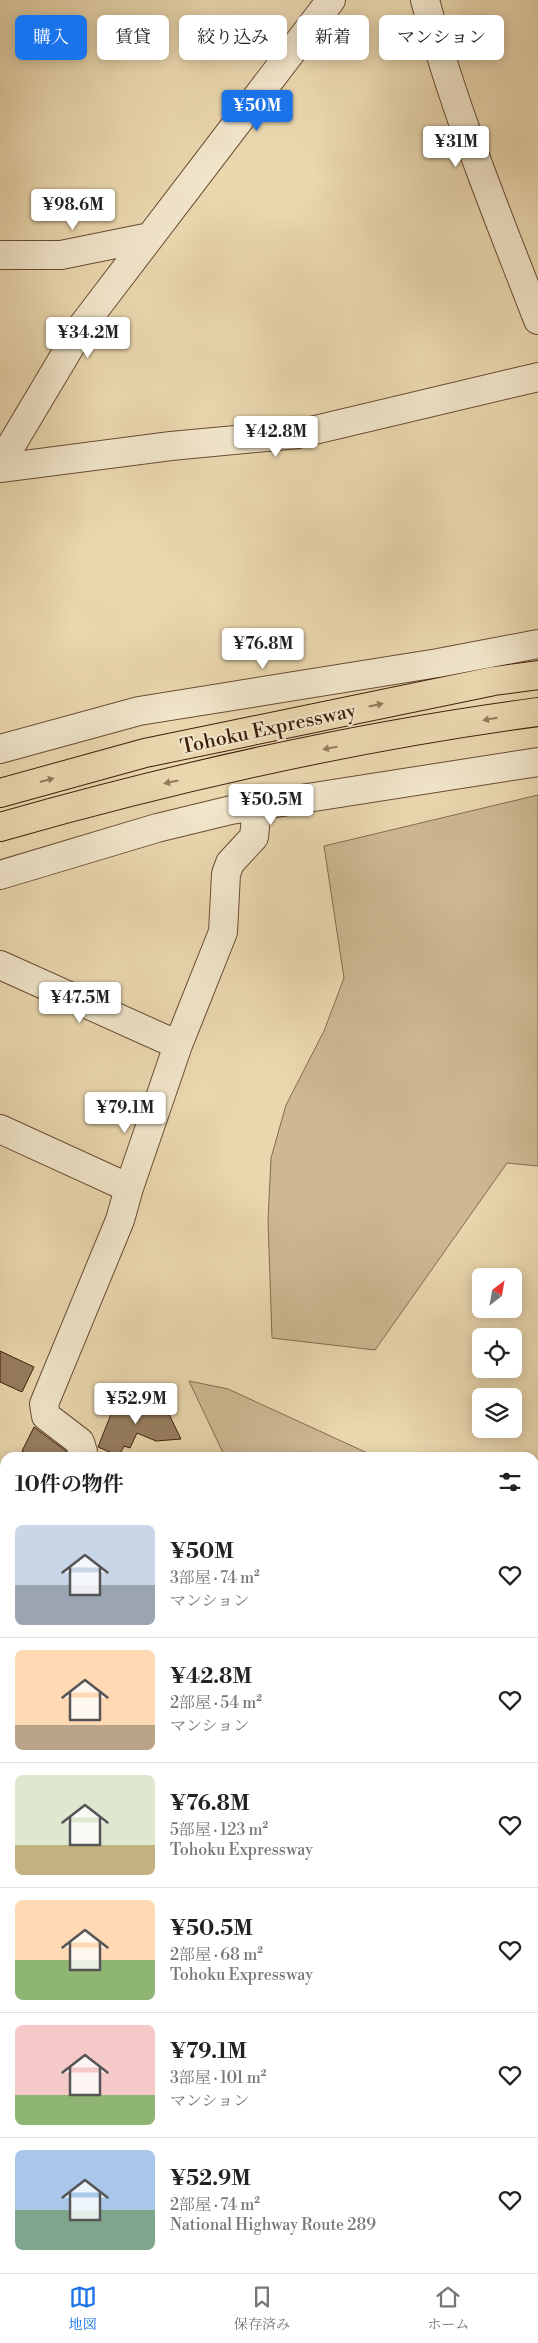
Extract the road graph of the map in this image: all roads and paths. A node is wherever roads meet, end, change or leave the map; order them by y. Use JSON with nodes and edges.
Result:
{"nodes":[{"id":1,"x":331,"y":0,"type":"edge"},
{"id":2,"x":425,"y":0,"type":"edge"},
{"id":3,"x":150,"y":238,"type":"junction"},
{"id":4,"x":0,"y":255,"type":"edge"},
{"id":5,"x":538,"y":320,"type":"edge"},
{"id":6,"x":538,"y":377,"type":"edge"},
{"id":7,"x":0,"y":464,"type":"edge"},
{"id":8,"x":0,"y":468,"type":"edge"},
{"id":9,"x":538,"y":644,"type":"edge"},
{"id":10,"x":538,"y":675,"type":"edge"},
{"id":11,"x":538,"y":712,"type":"edge"},
{"id":12,"x":0,"y":748,"type":"edge"},
{"id":13,"x":538,"y":762,"type":"edge"},
{"id":14,"x":0,"y":793,"type":"edge"},
{"id":15,"x":257,"y":807,"type":"junction"},
{"id":16,"x":0,"y":827,"type":"edge"},
{"id":17,"x":0,"y":875,"type":"edge"},
{"id":18,"x":0,"y":965,"type":"edge"},
{"id":19,"x":178,"y":1044,"type":"junction"},
{"id":20,"x":0,"y":1129,"type":"edge"},
{"id":21,"x":129,"y":1188,"type":"junction"},
{"id":22,"x":83,"y":1452,"type":"edge"}],
"edges":[{"from":1,"to":3,"type":"street"},
{"from":2,"to":5,"type":"street"},
{"from":3,"to":4,"type":"street"},
{"from":3,"to":7,"type":"street"},
{"from":6,"to":8,"type":"street"},
{"from":9,"to":12,"type":"street"},
{"from":14,"to":10,"type":"highway","name":"Tohoku Expressway","one_way":true},
{"from":11,"to":16,"type":"highway","name":"Tohoku Expressway","one_way":true},
{"from":13,"to":15,"type":"street"},
{"from":15,"to":17,"type":"street"},
{"from":15,"to":19,"type":"street"},
{"from":18,"to":19,"type":"street"},
{"from":19,"to":21,"type":"street"},
{"from":20,"to":21,"type":"street"},
{"from":21,"to":22,"type":"street"}]}
